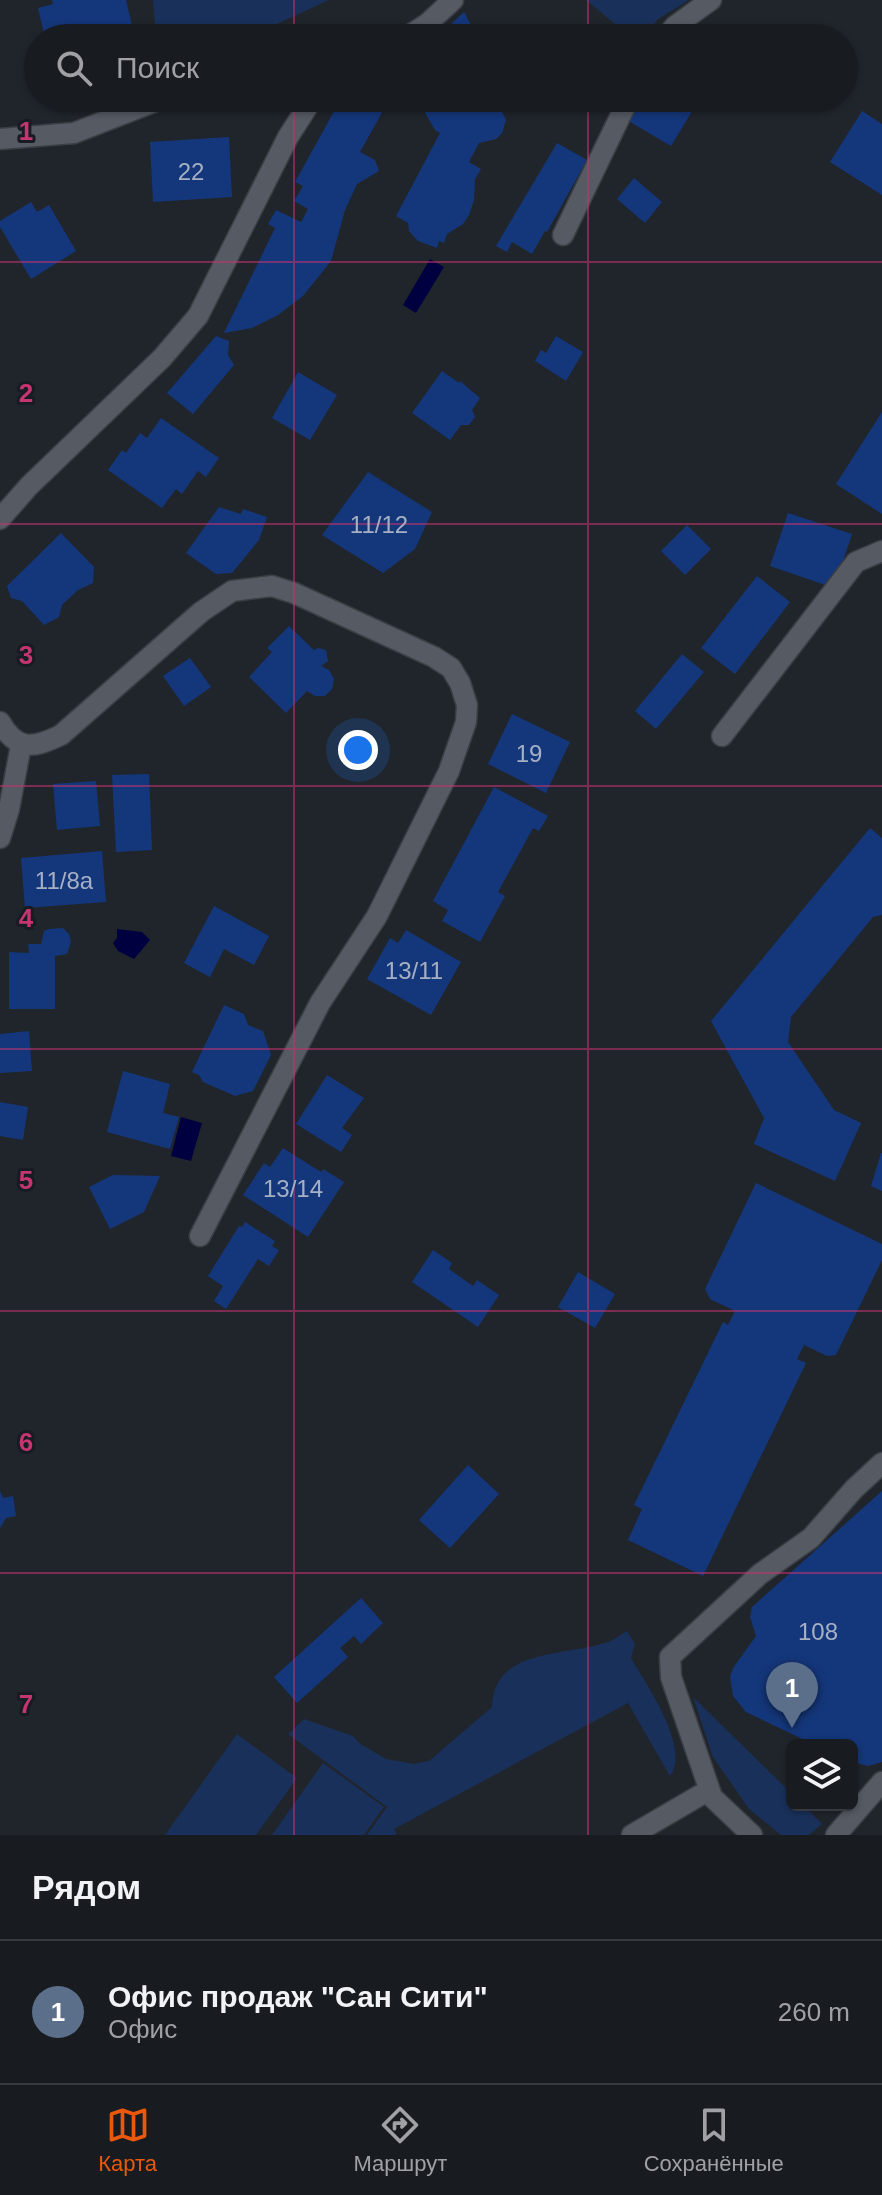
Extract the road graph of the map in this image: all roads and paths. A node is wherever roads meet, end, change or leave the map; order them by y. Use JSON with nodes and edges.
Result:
{"nodes":[{"id":1,"x":453,"y":0,"type":"edge"},
{"id":2,"x":711,"y":0,"type":"edge"},
{"id":3,"x":427,"y":24,"type":"edge"},
{"id":4,"x":678,"y":24,"type":"edge"},
{"id":5,"x":128,"y":112,"type":"edge"},
{"id":6,"x":304,"y":112,"type":"edge"},
{"id":7,"x":622,"y":112,"type":"edge"},
{"id":8,"x":0,"y":139,"type":"edge"},
{"id":9,"x":563,"y":235,"type":"dead end"},
{"id":10,"x":0,"y":519,"type":"edge"},
{"id":11,"x":882,"y":551,"type":"edge"},
{"id":12,"x":0,"y":722,"type":"edge"},
{"id":13,"x":722,"y":736,"type":"dead end"},
{"id":14,"x":21,"y":745,"type":"junction"},
{"id":15,"x":0,"y":838,"type":"edge"},
{"id":16,"x":200,"y":1236,"type":"dead end"},
{"id":17,"x":882,"y":1463,"type":"edge"},
{"id":18,"x":882,"y":1782,"type":"edge"},
{"id":19,"x":709,"y":1790,"type":"junction"},
{"id":20,"x":632,"y":1835,"type":"edge"},
{"id":21,"x":752,"y":1835,"type":"edge"},
{"id":22,"x":836,"y":1835,"type":"edge"}],
"edges":[{"from":1,"to":3,"type":"street"},
{"from":2,"to":4,"type":"street"},
{"from":5,"to":8,"type":"street"},
{"from":6,"to":10,"type":"street"},
{"from":7,"to":9,"type":"street"},
{"from":11,"to":13,"type":"street"},
{"from":12,"to":14,"type":"street"},
{"from":14,"to":15,"type":"street"},
{"from":14,"to":16,"type":"street"},
{"from":17,"to":19,"type":"street"},
{"from":18,"to":22,"type":"street"},
{"from":19,"to":20,"type":"street"},
{"from":19,"to":21,"type":"street"}]}
